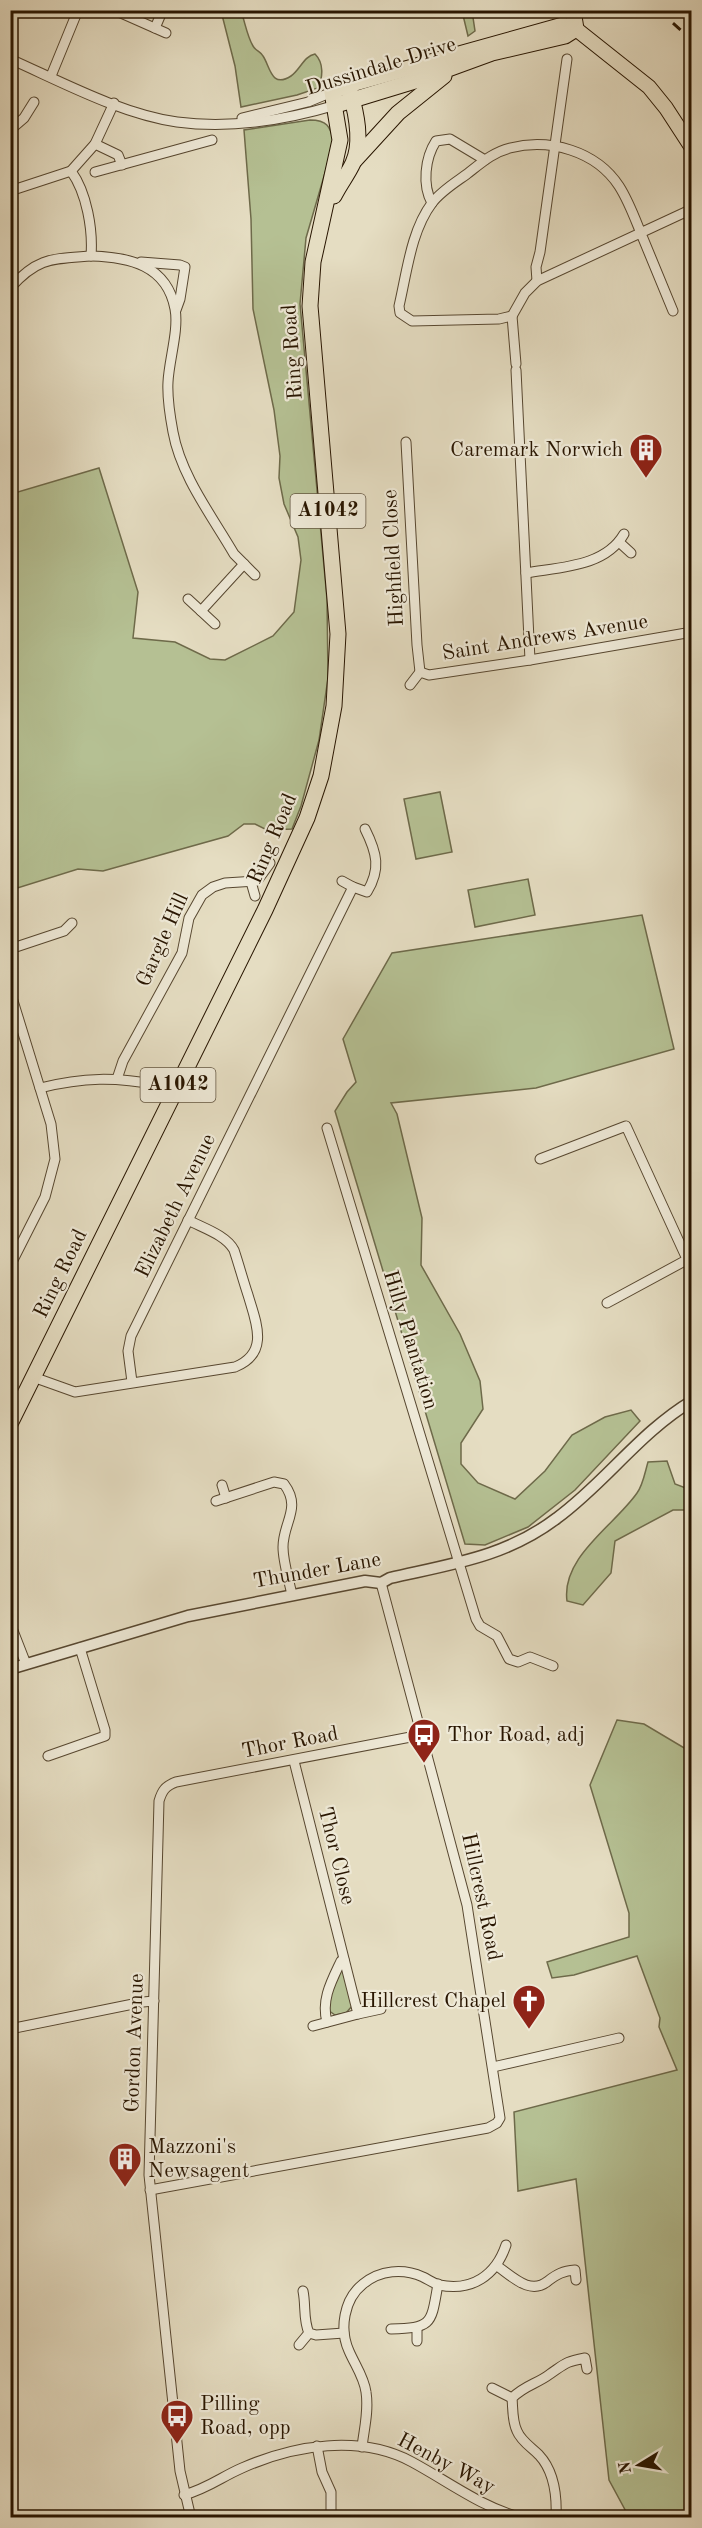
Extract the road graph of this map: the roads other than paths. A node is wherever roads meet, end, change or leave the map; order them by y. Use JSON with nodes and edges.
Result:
{"nodes":[{"id":1,"x":78,"y":10,"type":"edge"},
{"id":2,"x":114,"y":10,"type":"edge"},
{"id":3,"x":573,"y":10,"type":"edge"},
{"id":4,"x":161,"y":14,"type":"dead end"},
{"id":5,"x":155,"y":28,"type":"junction"},
{"id":6,"x":576,"y":29,"type":"junction"},
{"id":7,"x":166,"y":33,"type":"dead end"},
{"id":8,"x":10,"y":59,"type":"edge"},
{"id":9,"x":567,"y":59,"type":"dead end"},
{"id":10,"x":456,"y":67,"type":"junction"},
{"id":11,"x":51,"y":76,"type":"junction"},
{"id":12,"x":343,"y":96,"type":"junction"},
{"id":13,"x":34,"y":102,"type":"dead end"},
{"id":14,"x":114,"y":103,"type":"junction"},
{"id":15,"x":10,"y":130,"type":"edge"},
{"id":16,"x":212,"y":140,"type":"dead end"},
{"id":17,"x":95,"y":144,"type":"junction"},
{"id":18,"x":554,"y":146,"type":"junction"},
{"id":19,"x":692,"y":148,"type":"edge"},
{"id":20,"x":485,"y":160,"type":"junction"},
{"id":21,"x":355,"y":161,"type":"junction"},
{"id":22,"x":122,"y":165,"type":"junction"},
{"id":23,"x":71,"y":171,"type":"junction"},
{"id":24,"x":95,"y":172,"type":"dead end"},
{"id":25,"x":330,"y":189,"type":"junction"},
{"id":26,"x":10,"y":190,"type":"edge"},
{"id":27,"x":432,"y":203,"type":"junction"},
{"id":28,"x":692,"y":209,"type":"edge"},
{"id":29,"x":324,"y":214,"type":"junction"},
{"id":30,"x":640,"y":231,"type":"junction"},
{"id":31,"x":91,"y":256,"type":"junction"},
{"id":32,"x":139,"y":262,"type":"junction"},
{"id":33,"x":537,"y":281,"type":"junction"},
{"id":34,"x":10,"y":288,"type":"edge"},
{"id":35,"x":176,"y":310,"type":"junction"},
{"id":36,"x":673,"y":311,"type":"dead end"},
{"id":37,"x":512,"y":316,"type":"junction"},
{"id":38,"x":405,"y":442,"type":"dead end"},
{"id":39,"x":632,"y":553,"type":"dead end"},
{"id":40,"x":244,"y":564,"type":"junction"},
{"id":41,"x":526,"y":573,"type":"junction"},
{"id":42,"x":255,"y":575,"type":"dead end"},
{"id":43,"x":188,"y":599,"type":"dead end"},
{"id":44,"x":201,"y":611,"type":"junction"},
{"id":45,"x":215,"y":624,"type":"dead end"},
{"id":46,"x":692,"y":632,"type":"edge"},
{"id":47,"x":530,"y":660,"type":"junction"},
{"id":48,"x":420,"y":672,"type":"junction"},
{"id":49,"x":410,"y":686,"type":"dead end"},
{"id":50,"x":365,"y":829,"type":"dead end"},
{"id":51,"x":270,"y":863,"type":"dead end"},
{"id":52,"x":342,"y":881,"type":"dead end"},
{"id":53,"x":251,"y":882,"type":"junction"},
{"id":54,"x":353,"y":887,"type":"junction"},
{"id":55,"x":255,"y":896,"type":"dead end"},
{"id":56,"x":72,"y":923,"type":"dead end"},
{"id":57,"x":10,"y":949,"type":"edge"},
{"id":58,"x":10,"y":991,"type":"edge"},
{"id":59,"x":117,"y":1079,"type":"junction"},
{"id":60,"x":159,"y":1086,"type":"dead end"},
{"id":61,"x":40,"y":1088,"type":"junction"},
{"id":62,"x":327,"y":1128,"type":"dead end"},
{"id":63,"x":540,"y":1159,"type":"dead end"},
{"id":64,"x":188,"y":1220,"type":"junction"},
{"id":65,"x":689,"y":1258,"type":"edge"},
{"id":66,"x":10,"y":1266,"type":"edge"},
{"id":67,"x":607,"y":1303,"type":"dead end"},
{"id":68,"x":33,"y":1377,"type":"junction"},
{"id":69,"x":132,"y":1382,"type":"junction"},
{"id":70,"x":692,"y":1401,"type":"edge"},
{"id":71,"x":10,"y":1424,"type":"edge"},
{"id":72,"x":222,"y":1485,"type":"dead end"},
{"id":73,"x":226,"y":1498,"type":"junction"},
{"id":74,"x":216,"y":1501,"type":"dead end"},
{"id":75,"x":459,"y":1563,"type":"junction"},
{"id":76,"x":381,"y":1583,"type":"junction"},
{"id":77,"x":292,"y":1594,"type":"junction"},
{"id":78,"x":10,"y":1623,"type":"edge"},
{"id":79,"x":80,"y":1648,"type":"junction"},
{"id":80,"x":26,"y":1664,"type":"junction"},
{"id":81,"x":547,"y":1667,"type":"dead end"},
{"id":82,"x":10,"y":1669,"type":"edge"},
{"id":83,"x":421,"y":1735,"type":"junction"},
{"id":84,"x":48,"y":1756,"type":"dead end"},
{"id":85,"x":294,"y":1761,"type":"junction"},
{"id":86,"x":167,"y":1785,"type":"joint"},
{"id":87,"x":344,"y":1960,"type":"junction"},
{"id":88,"x":154,"y":2001,"type":"junction"},
{"id":89,"x":381,"y":2009,"type":"dead end"},
{"id":90,"x":358,"y":2014,"type":"junction"},
{"id":91,"x":327,"y":2022,"type":"junction"},
{"id":92,"x":313,"y":2026,"type":"dead end"},
{"id":93,"x":10,"y":2029,"type":"edge"},
{"id":94,"x":619,"y":2038,"type":"dead end"},
{"id":95,"x":493,"y":2067,"type":"junction"},
{"id":96,"x":150,"y":2190,"type":"junction"},
{"id":97,"x":506,"y":2245,"type":"dead end"},
{"id":98,"x":497,"y":2266,"type":"junction"},
{"id":99,"x":576,"y":2280,"type":"dead end"},
{"id":100,"x":438,"y":2284,"type":"junction"},
{"id":101,"x":303,"y":2291,"type":"dead end"},
{"id":102,"x":417,"y":2328,"type":"junction"},
{"id":103,"x":391,"y":2329,"type":"dead end"},
{"id":104,"x":309,"y":2333,"type":"junction"},
{"id":105,"x":344,"y":2333,"type":"junction"},
{"id":106,"x":417,"y":2341,"type":"dead end"},
{"id":107,"x":299,"y":2345,"type":"dead end"},
{"id":108,"x":587,"y":2369,"type":"dead end"},
{"id":109,"x":492,"y":2388,"type":"dead end"},
{"id":110,"x":512,"y":2398,"type":"junction"},
{"id":111,"x":317,"y":2446,"type":"junction"},
{"id":112,"x":362,"y":2447,"type":"junction"},
{"id":113,"x":184,"y":2495,"type":"junction"},
{"id":114,"x":504,"y":2515,"type":"edge"},
{"id":115,"x":191,"y":2517,"type":"edge"},
{"id":116,"x":331,"y":2517,"type":"edge"},
{"id":117,"x":522,"y":2517,"type":"edge"},
{"id":118,"x":556,"y":2517,"type":"edge"}],
"edges":[{"from":1,"to":11,"type":"street"},
{"from":2,"to":5,"type":"street"},
{"from":3,"to":6,"type":"highway"},
{"from":4,"to":5,"type":"street"},
{"from":5,"to":7,"type":"street"},
{"from":6,"to":10,"type":"highway","name":"Dussindale Drive","number":"A1042"},
{"from":6,"to":12,"type":"highway","name":"Dussindale Drive"},
{"from":6,"to":19,"type":"main road"},
{"from":8,"to":11,"type":"street","name":"Dussindale Drive"},
{"from":9,"to":18,"type":"street"},
{"from":10,"to":12,"type":"highway","name":"Dussindale Drive","number":"A1042"},
{"from":10,"to":21,"type":"highway","number":"A1042"},
{"from":11,"to":14,"type":"street","name":"Dussindale Drive"},
{"from":12,"to":14,"type":"street","name":"Dussindale Drive"},
{"from":12,"to":21,"type":"highway","name":"Ring Road","number":"A1042"},
{"from":12,"to":25,"type":"highway","name":"Ring Road","number":"A1042"},
{"from":12,"to":25,"type":"highway","number":"A1042"},
{"from":13,"to":15,"type":"street"},
{"from":14,"to":17,"type":"street"},
{"from":16,"to":22,"type":"street"},
{"from":17,"to":22,"type":"street"},
{"from":17,"to":23,"type":"street"},
{"from":18,"to":20,"type":"street"},
{"from":18,"to":30,"type":"street"},
{"from":18,"to":33,"type":"street"},
{"from":20,"to":27,"type":"street"},
{"from":20,"to":27,"type":"street"},
{"from":21,"to":29,"type":"highway","name":"Ring Road","number":"A1042"},
{"from":22,"to":24,"type":"street"},
{"from":23,"to":26,"type":"street"},
{"from":23,"to":31,"type":"street"},
{"from":25,"to":29,"type":"highway","name":"Ring Road","number":"A1042"},
{"from":27,"to":37,"type":"street"},
{"from":28,"to":30,"type":"street"},
{"from":29,"to":68,"type":"highway","name":"Ring Road","number":"A1042"},
{"from":30,"to":33,"type":"street"},
{"from":30,"to":36,"type":"street"},
{"from":31,"to":32,"type":"street"},
{"from":31,"to":34,"type":"street"},
{"from":32,"to":35,"type":"street"},
{"from":32,"to":35,"type":"street"},
{"from":33,"to":37,"type":"street"},
{"from":35,"to":40,"type":"street"},
{"from":37,"to":41,"type":"street"},
{"from":38,"to":48,"type":"street","name":"Highfield Close"},
{"from":39,"to":41,"type":"street"},
{"from":40,"to":42,"type":"street"},
{"from":40,"to":44,"type":"street"},
{"from":41,"to":47,"type":"street"},
{"from":43,"to":44,"type":"street"},
{"from":44,"to":45,"type":"street"},
{"from":46,"to":47,"type":"street","name":"Saint Andrews Avenue"},
{"from":47,"to":48,"type":"street","name":"Saint Andrews Avenue"},
{"from":48,"to":49,"type":"street","name":"Saint Andrews Avenue"},
{"from":50,"to":54,"type":"street"},
{"from":51,"to":53,"type":"street"},
{"from":52,"to":54,"type":"street"},
{"from":53,"to":55,"type":"street"},
{"from":53,"to":59,"type":"street","name":"Gargle Hill"},
{"from":54,"to":64,"type":"street","name":"Elizabeth Avenue"},
{"from":56,"to":57,"type":"street"},
{"from":58,"to":61,"type":"street"},
{"from":59,"to":60,"type":"street"},
{"from":59,"to":61,"type":"street"},
{"from":61,"to":66,"type":"street"},
{"from":62,"to":75,"type":"street","name":"Hilly Plantation"},
{"from":63,"to":65,"type":"street"},
{"from":64,"to":69,"type":"street","name":"Elizabeth Avenue"},
{"from":64,"to":69,"type":"street"},
{"from":65,"to":67,"type":"street"},
{"from":68,"to":69,"type":"street"},
{"from":68,"to":71,"type":"highway","name":"Ring Road","number":"A1042"},
{"from":70,"to":75,"type":"street","name":"Thunder Lane"},
{"from":72,"to":73,"type":"street"},
{"from":73,"to":74,"type":"street"},
{"from":73,"to":77,"type":"street"},
{"from":75,"to":76,"type":"street","name":"Thunder Lane"},
{"from":75,"to":81,"type":"street","name":"Hilly Plantation"},
{"from":76,"to":77,"type":"street","name":"Thunder Lane"},
{"from":76,"to":83,"type":"street","name":"Hillcrest Road"},
{"from":77,"to":79,"type":"street","name":"Thunder Lane"},
{"from":78,"to":80,"type":"street"},
{"from":79,"to":80,"type":"street","name":"Thunder Lane"},
{"from":79,"to":84,"type":"street"},
{"from":80,"to":82,"type":"street","name":"Thunder Lane"},
{"from":83,"to":85,"type":"street","name":"Thor Road"},
{"from":83,"to":95,"type":"street","name":"Hillcrest Road"},
{"from":85,"to":86,"type":"street","name":"Thor Road"},
{"from":85,"to":87,"type":"street","name":"Thor Close"},
{"from":86,"to":88,"type":"street","name":"Gordon Avenue"},
{"from":87,"to":90,"type":"street","name":"Thor Close"},
{"from":87,"to":91,"type":"street"},
{"from":88,"to":93,"type":"street"},
{"from":88,"to":96,"type":"street","name":"Gordon Avenue"},
{"from":89,"to":90,"type":"street"},
{"from":90,"to":91,"type":"street"},
{"from":91,"to":92,"type":"street"},
{"from":94,"to":95,"type":"street"},
{"from":95,"to":96,"type":"street","name":"Hillcrest Road"},
{"from":96,"to":113,"type":"street","name":"Gordon Avenue"},
{"from":97,"to":98,"type":"street"},
{"from":98,"to":99,"type":"street"},
{"from":98,"to":100,"type":"street"},
{"from":100,"to":102,"type":"street"},
{"from":100,"to":105,"type":"street"},
{"from":101,"to":104,"type":"street"},
{"from":102,"to":103,"type":"street"},
{"from":102,"to":106,"type":"street"},
{"from":104,"to":105,"type":"street"},
{"from":104,"to":107,"type":"street"},
{"from":105,"to":112,"type":"street"},
{"from":108,"to":110,"type":"street"},
{"from":109,"to":110,"type":"street"},
{"from":110,"to":118,"type":"street"},
{"from":111,"to":112,"type":"street","name":"Henby Way"},
{"from":111,"to":113,"type":"street","name":"Henby Way"},
{"from":111,"to":116,"type":"street"},
{"from":112,"to":114,"type":"street","name":"Henby Way"},
{"from":113,"to":115,"type":"street","name":"Gordon Avenue"},
{"from":114,"to":117,"type":"street","name":"Henby Way"}]}
